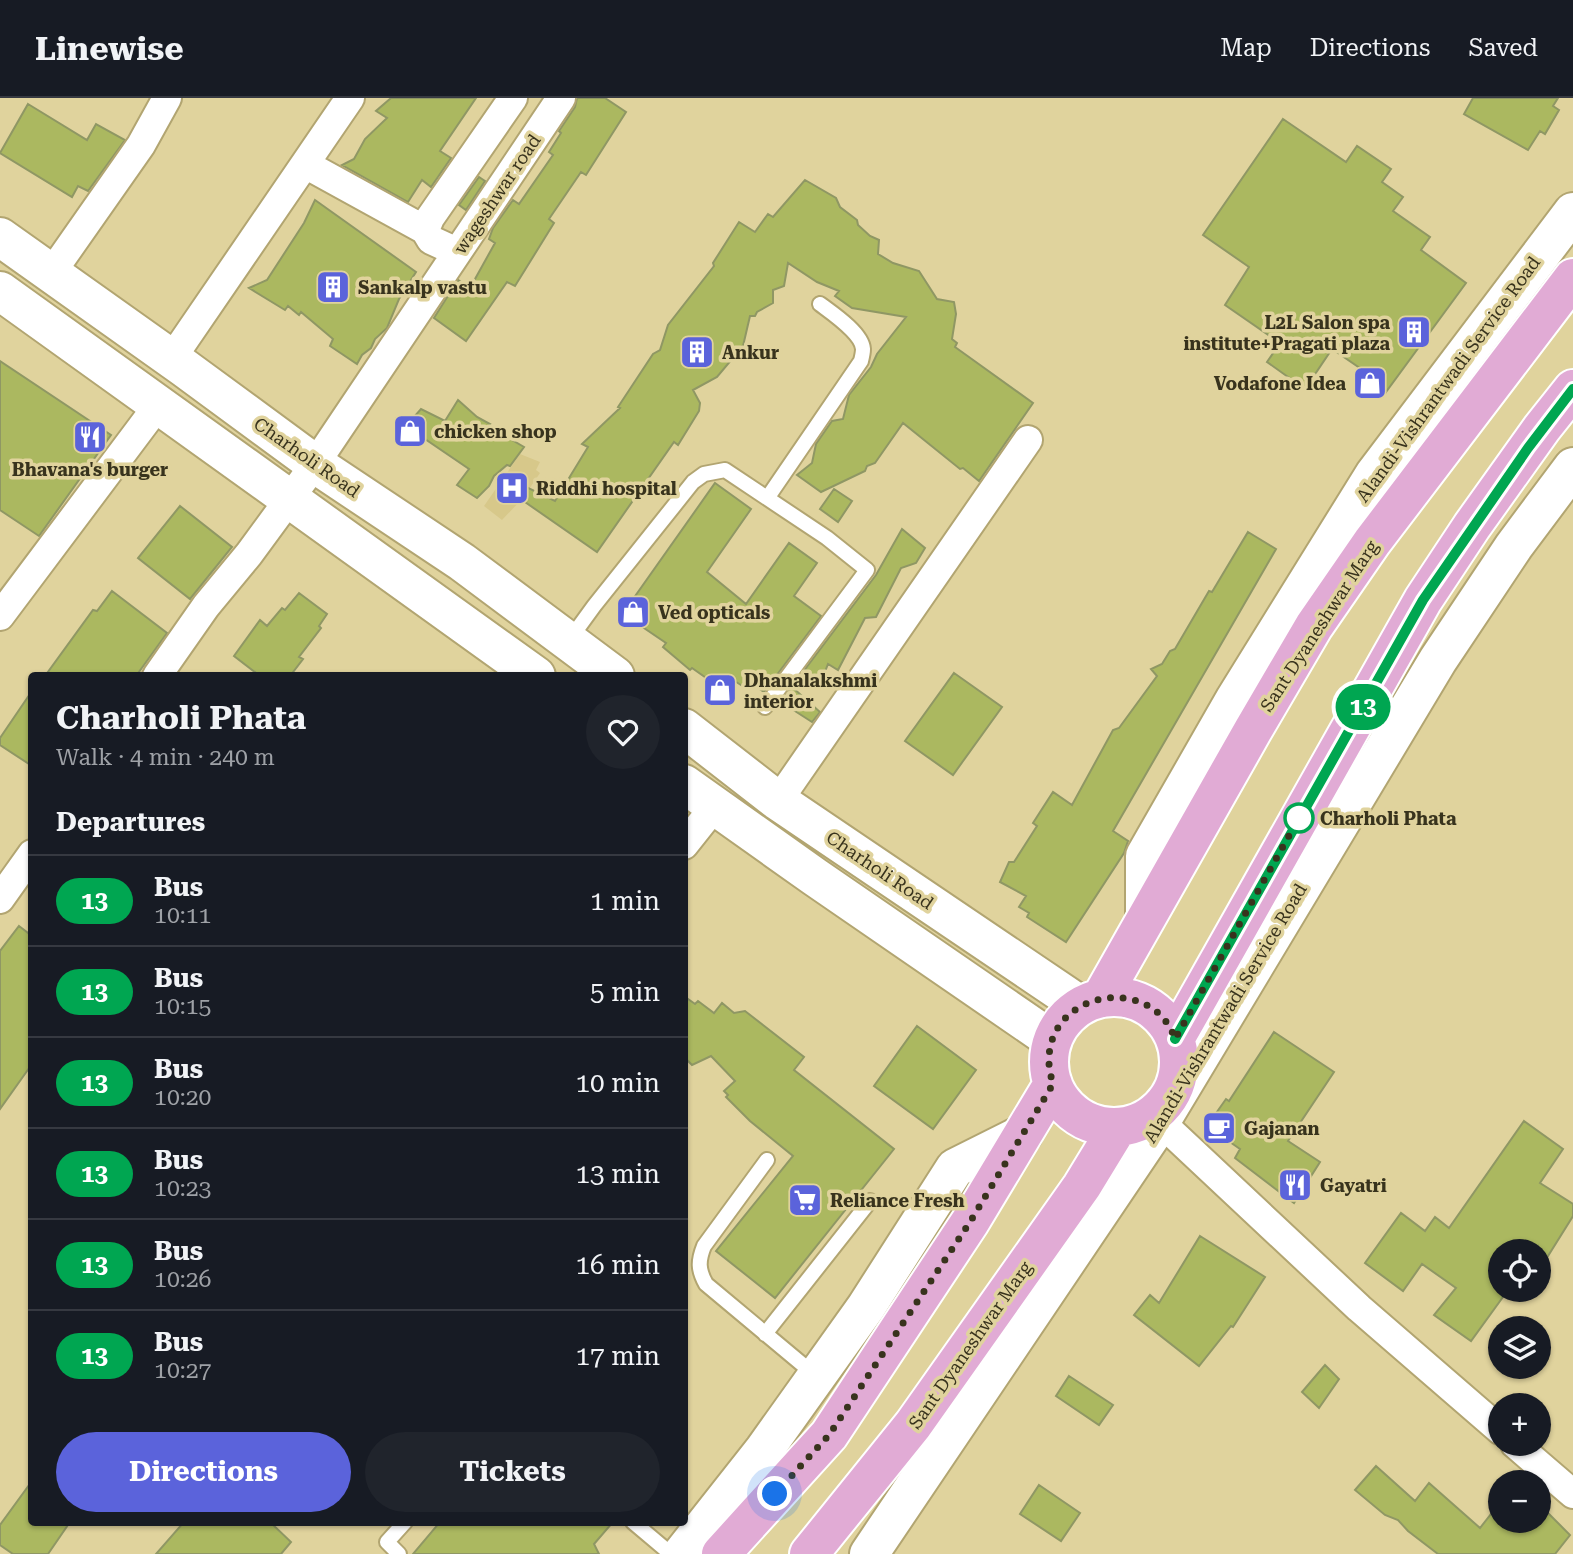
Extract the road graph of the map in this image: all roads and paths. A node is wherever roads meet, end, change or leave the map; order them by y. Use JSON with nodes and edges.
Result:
{"nodes":[{"id":1,"x":167,"y":98,"type":"edge"},
{"id":2,"x":350,"y":98,"type":"edge"},
{"id":3,"x":513,"y":98,"type":"edge"},
{"id":4,"x":561,"y":98,"type":"edge"},
{"id":5,"x":305,"y":164,"type":"junction"},
{"id":6,"x":1573,"y":212,"type":"edge"},
{"id":7,"x":425,"y":230,"type":"junction"},
{"id":8,"x":457,"y":252,"type":"junction"},
{"id":9,"x":27,"y":255,"type":"edge"},
{"id":10,"x":1573,"y":278,"type":"edge"},
{"id":11,"x":2,"y":296,"type":"edge"},
{"id":12,"x":820,"y":304,"type":"dead end"},
{"id":13,"x":172,"y":358,"type":"junction"},
{"id":14,"x":1573,"y":389,"type":"edge"},
{"id":15,"x":159,"y":404,"type":"junction"},
{"id":16,"x":1028,"y":440,"type":"dead end"},
{"id":17,"x":315,"y":464,"type":"junction"},
{"id":18,"x":1573,"y":467,"type":"edge"},
{"id":19,"x":768,"y":497,"type":"junction"},
{"id":20,"x":290,"y":499,"type":"junction"},
{"id":21,"x":0,"y":616,"type":"edge"},
{"id":22,"x":569,"y":640,"type":"junction"},
{"id":23,"x":160,"y":672,"type":"edge"},
{"id":24,"x":530,"y":672,"type":"edge"},
{"id":25,"x":610,"y":672,"type":"edge"},
{"id":26,"x":765,"y":707,"type":"dead end"},
{"id":27,"x":688,"y":731,"type":"edge"},
{"id":28,"x":688,"y":786,"type":"edge"},
{"id":29,"x":778,"y":801,"type":"junction"},
{"id":30,"x":715,"y":806,"type":"junction"},
{"id":31,"x":688,"y":840,"type":"edge"},
{"id":32,"x":28,"y":860,"type":"edge"},
{"id":33,"x":902,"y":885,"type":"junction"},
{"id":34,"x":0,"y":899,"type":"edge"},
{"id":35,"x":877,"y":918,"type":"junction"},
{"id":36,"x":1145,"y":919,"type":"junction"},
{"id":37,"x":1090,"y":1002,"type":"junction"},
{"id":38,"x":1175,"y":1039,"type":"junction"},
{"id":39,"x":1052,"y":1040,"type":"junction"},
{"id":40,"x":1053,"y":1084,"type":"junction"},
{"id":41,"x":1144,"y":1121,"type":"junction"},
{"id":42,"x":1023,"y":1134,"type":"junction"},
{"id":43,"x":767,"y":1160,"type":"dead end"},
{"id":44,"x":870,"y":1201,"type":"dead end"},
{"id":45,"x":765,"y":1334,"type":"junction"},
{"id":46,"x":816,"y":1376,"type":"junction"},
{"id":47,"x":1488,"y":1420,"type":"edge"},
{"id":48,"x":1529,"y":1456,"type":"edge"},
{"id":49,"x":1573,"y":1494,"type":"edge"},
{"id":50,"x":401,"y":1526,"type":"edge"},
{"id":51,"x":638,"y":1526,"type":"edge"},
{"id":52,"x":399,"y":1554,"type":"edge"},
{"id":53,"x":671,"y":1554,"type":"edge"},
{"id":54,"x":682,"y":1554,"type":"edge"},
{"id":55,"x":721,"y":1554,"type":"edge"},
{"id":56,"x":809,"y":1554,"type":"edge"},
{"id":57,"x":869,"y":1554,"type":"edge"}],
"edges":[{"from":1,"to":9,"type":"street"},
{"from":2,"to":5,"type":"street"},
{"from":3,"to":7,"type":"street"},
{"from":4,"to":8,"type":"street","name":"wageshwar road"},
{"from":5,"to":7,"type":"street"},
{"from":5,"to":13,"type":"street"},
{"from":6,"to":36,"type":"street","name":"Alandi-Vishrantwadi Service Road"},
{"from":7,"to":8,"type":"street"},
{"from":8,"to":17,"type":"street","name":"wageshwar road"},
{"from":9,"to":11,"type":"street"},
{"from":9,"to":13,"type":"street","name":"Charholi Road"},
{"from":10,"to":36,"type":"main road","name":"Sant Dyaneshwar Marg"},
{"from":11,"to":15,"type":"street"},
{"from":12,"to":19,"type":"lane"},
{"from":13,"to":17,"type":"street","name":"Charholi Road"},
{"from":14,"to":38,"type":"main road"},
{"from":15,"to":20,"type":"street"},
{"from":15,"to":21,"type":"street"},
{"from":16,"to":29,"type":"street"},
{"from":17,"to":20,"type":"street","name":"wageshwar road"},
{"from":17,"to":22,"type":"street","name":"Charholi Road"},
{"from":18,"to":41,"type":"street","name":"Alandi-Vishrantwadi Service Road"},
{"from":19,"to":22,"type":"lane"},
{"from":19,"to":26,"type":"lane"},
{"from":20,"to":23,"type":"street","name":"wageshwar road"},
{"from":20,"to":24,"type":"street"},
{"from":22,"to":25,"type":"street","name":"Charholi Road"},
{"from":27,"to":29,"type":"street","name":"Charholi Road"},
{"from":28,"to":30,"type":"street"},
{"from":29,"to":33,"type":"street","name":"Charholi Road"},
{"from":30,"to":31,"type":"street"},
{"from":30,"to":35,"type":"street"},
{"from":32,"to":34,"type":"street"},
{"from":33,"to":35,"type":"street"},
{"from":33,"to":37,"type":"street","name":"Charholi Road"},
{"from":35,"to":39,"type":"street"},
{"from":36,"to":37,"type":"main road","name":"Sant Dyaneshwar Marg"},
{"from":37,"to":38,"type":"main road"},
{"from":37,"to":39,"type":"main road"},
{"from":38,"to":41,"type":"main road"},
{"from":39,"to":40,"type":"main road"},
{"from":40,"to":41,"type":"main road"},
{"from":40,"to":42,"type":"main road"},
{"from":41,"to":47,"type":"street"},
{"from":41,"to":56,"type":"main road","name":"Sant Dyaneshwar Marg"},
{"from":41,"to":57,"type":"street","name":"Alandi-Vishrantwadi Service Road"},
{"from":42,"to":46,"type":"street"},
{"from":42,"to":55,"type":"main road"},
{"from":43,"to":45,"type":"lane"},
{"from":44,"to":45,"type":"lane"},
{"from":45,"to":46,"type":"lane"},
{"from":46,"to":54,"type":"street"},
{"from":48,"to":49,"type":"street"},
{"from":50,"to":52,"type":"lane"},
{"from":51,"to":53,"type":"lane"}]}
